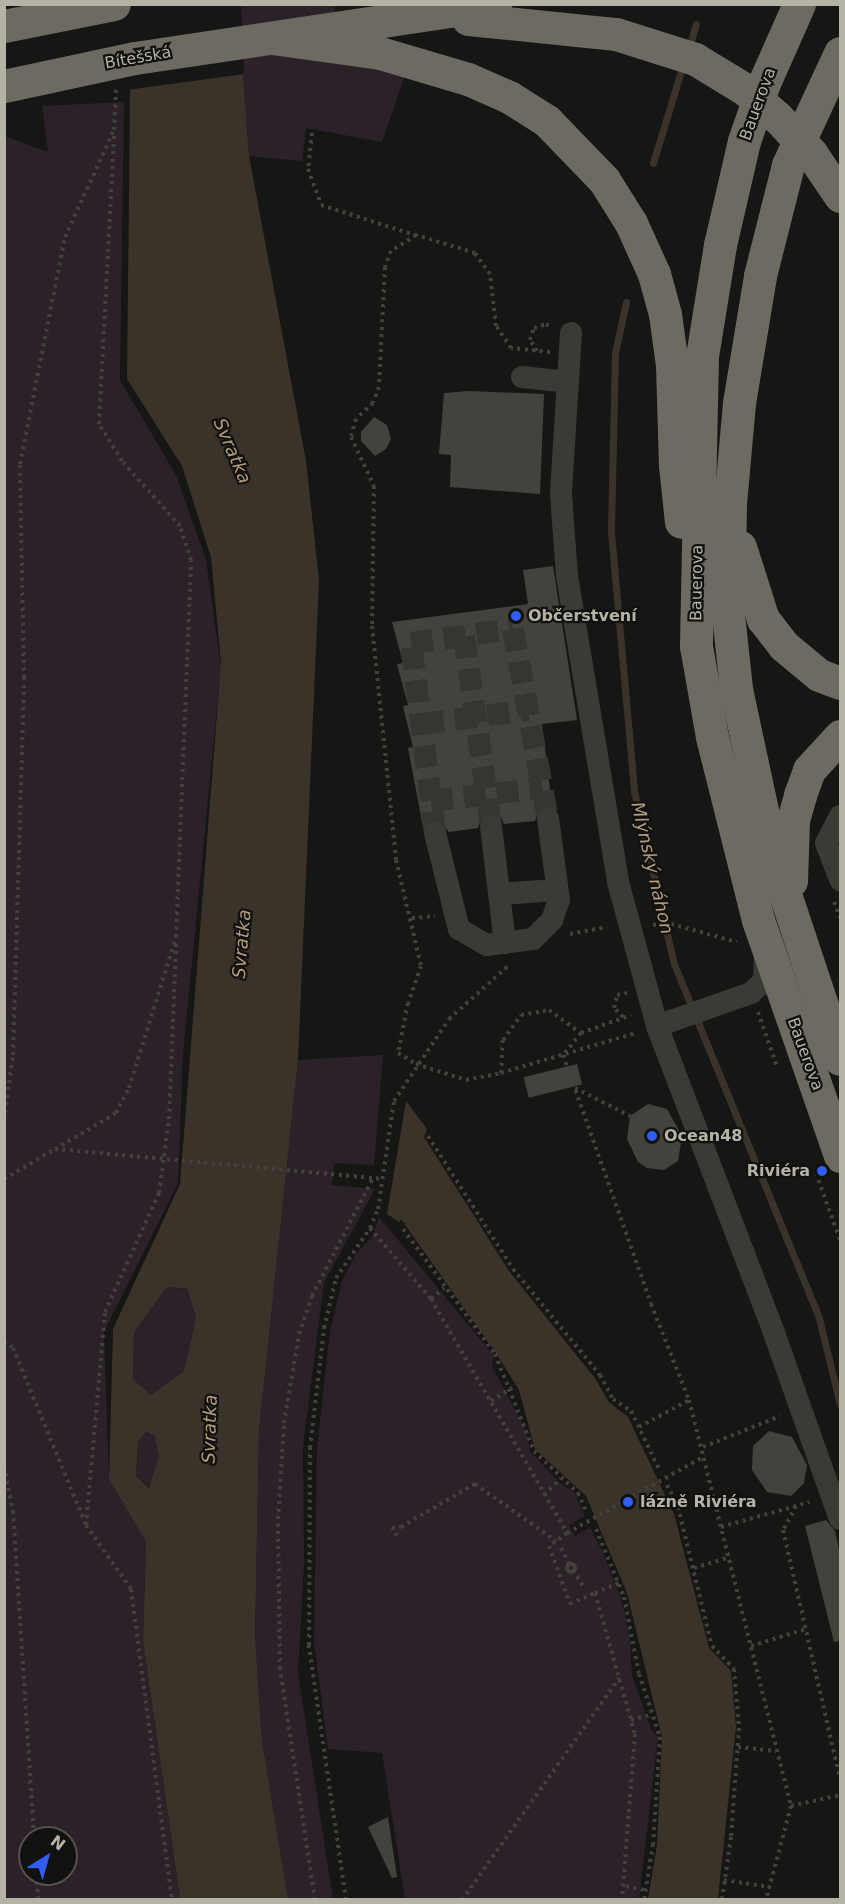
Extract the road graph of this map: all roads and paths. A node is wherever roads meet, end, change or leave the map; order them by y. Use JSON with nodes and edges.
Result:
{"nodes":[{"id":1,"x":114,"y":4,"type":"edge"},
{"id":2,"x":495,"y":4,"type":"edge"},
{"id":3,"x":790,"y":12,"type":"edge"},
{"id":4,"x":406,"y":18,"type":"junction"},
{"id":5,"x":4,"y":26,"type":"edge"},
{"id":6,"x":334,"y":36,"type":"junction"},
{"id":7,"x":840,"y":53,"type":"edge"},
{"id":8,"x":832,"y":79,"type":"edge"},
{"id":9,"x":116,"y":83,"type":"dead end"},
{"id":10,"x":4,"y":86,"type":"edge"},
{"id":11,"x":114,"y":130,"type":"junction"},
{"id":12,"x":312,"y":133,"type":"dead end"},
{"id":13,"x":840,"y":196,"type":"edge"},
{"id":14,"x":416,"y":235,"type":"junction"},
{"id":15,"x":560,"y":344,"type":"junction"},
{"id":16,"x":537,"y":351,"type":"junction"},
{"id":17,"x":522,"y":377,"type":"dead end"},
{"id":18,"x":567,"y":382,"type":"junction"},
{"id":19,"x":730,"y":504,"type":"junction"},
{"id":20,"x":696,"y":646,"type":"junction"},
{"id":21,"x":784,"y":646,"type":"junction"},
{"id":22,"x":840,"y":666,"type":"edge"},
{"id":23,"x":840,"y":683,"type":"edge"},
{"id":24,"x":840,"y":736,"type":"edge"},
{"id":25,"x":840,"y":816,"type":"edge"},
{"id":26,"x":548,"y":819,"type":"tunnel mouth"},
{"id":27,"x":491,"y":826,"type":"tunnel mouth"},
{"id":28,"x":435,"y":833,"type":"tunnel mouth"},
{"id":29,"x":840,"y":880,"type":"edge"},
{"id":30,"x":557,"y":890,"type":"junction"},
{"id":31,"x":499,"y":894,"type":"junction"},
{"id":32,"x":790,"y":913,"type":"junction"},
{"id":33,"x":758,"y":920,"type":"junction"},
{"id":34,"x":176,"y":938,"type":"junction"},
{"id":35,"x":505,"y":943,"type":"junction"},
{"id":36,"x":751,"y":993,"type":"junction"},
{"id":37,"x":661,"y":1019,"type":"junction"},
{"id":38,"x":581,"y":1033,"type":"junction"},
{"id":39,"x":432,"y":1042,"type":"dead end"},
{"id":40,"x":563,"y":1055,"type":"junction"},
{"id":41,"x":807,"y":1058,"type":"junction"},
{"id":42,"x":840,"y":1059,"type":"edge"},
{"id":43,"x":416,"y":1064,"type":"junction"},
{"id":44,"x":501,"y":1073,"type":"junction"},
{"id":45,"x":575,"y":1088,"type":"junction"},
{"id":46,"x":630,"y":1116,"type":"dead end"},
{"id":47,"x":4,"y":1120,"type":"edge"},
{"id":48,"x":428,"y":1136,"type":"dead end"},
{"id":49,"x":55,"y":1149,"type":"junction"},
{"id":50,"x":840,"y":1156,"type":"edge"},
{"id":51,"x":373,"y":1178,"type":"junction"},
{"id":52,"x":4,"y":1179,"type":"edge"},
{"id":53,"x":384,"y":1179,"type":"junction"},
{"id":54,"x":370,"y":1228,"type":"junction"},
{"id":55,"x":403,"y":1229,"type":"dead end"},
{"id":56,"x":444,"y":1288,"type":"junction"},
{"id":57,"x":431,"y":1299,"type":"junction"},
{"id":58,"x":4,"y":1341,"type":"edge"},
{"id":59,"x":512,"y":1388,"type":"junction"},
{"id":60,"x":689,"y":1400,"type":"junction"},
{"id":61,"x":491,"y":1401,"type":"junction"},
{"id":62,"x":801,"y":1407,"type":"junction"},
{"id":63,"x":639,"y":1427,"type":"junction"},
{"id":64,"x":703,"y":1447,"type":"junction"},
{"id":65,"x":705,"y":1456,"type":"junction"},
{"id":66,"x":4,"y":1466,"type":"edge"},
{"id":67,"x":660,"y":1471,"type":"dead end"},
{"id":68,"x":560,"y":1479,"type":"junction"},
{"id":69,"x":667,"y":1485,"type":"dead end"},
{"id":70,"x":544,"y":1495,"type":"junction"},
{"id":71,"x":834,"y":1495,"type":"junction"},
{"id":72,"x":796,"y":1506,"type":"junction"},
{"id":73,"x":586,"y":1511,"type":"dead end"},
{"id":74,"x":840,"y":1520,"type":"edge"},
{"id":75,"x":86,"y":1525,"type":"junction"},
{"id":76,"x":721,"y":1527,"type":"junction"},
{"id":77,"x":596,"y":1529,"type":"dead end"},
{"id":78,"x":567,"y":1533,"type":"junction"},
{"id":79,"x":397,"y":1536,"type":"dead end"},
{"id":80,"x":556,"y":1541,"type":"junction"},
{"id":81,"x":561,"y":1548,"type":"dead end"},
{"id":82,"x":730,"y":1557,"type":"junction"},
{"id":83,"x":694,"y":1568,"type":"junction"},
{"id":84,"x":571,"y":1570,"type":"junction"},
{"id":85,"x":559,"y":1576,"type":"junction"},
{"id":86,"x":619,"y":1583,"type":"junction"},
{"id":87,"x":583,"y":1586,"type":"dead end"},
{"id":88,"x":595,"y":1593,"type":"junction"},
{"id":89,"x":806,"y":1629,"type":"junction"},
{"id":90,"x":751,"y":1646,"type":"junction"},
{"id":91,"x":619,"y":1678,"type":"junction"},
{"id":92,"x":651,"y":1714,"type":"junction"},
{"id":93,"x":631,"y":1720,"type":"junction"},
{"id":94,"x":738,"y":1747,"type":"junction"},
{"id":95,"x":776,"y":1751,"type":"junction"},
{"id":96,"x":840,"y":1779,"type":"edge"},
{"id":97,"x":840,"y":1796,"type":"edge"},
{"id":98,"x":791,"y":1806,"type":"junction"},
{"id":99,"x":33,"y":1826,"type":"edge"},
{"id":100,"x":724,"y":1880,"type":"junction"},
{"id":101,"x":626,"y":1886,"type":"junction"},
{"id":102,"x":769,"y":1887,"type":"junction"},
{"id":103,"x":645,"y":1890,"type":"junction"},
{"id":104,"x":172,"y":1899,"type":"edge"},
{"id":105,"x":315,"y":1899,"type":"edge"},
{"id":106,"x":346,"y":1899,"type":"edge"},
{"id":107,"x":462,"y":1899,"type":"edge"},
{"id":108,"x":622,"y":1899,"type":"edge"},
{"id":109,"x":644,"y":1899,"type":"edge"},
{"id":110,"x":722,"y":1899,"type":"edge"},
{"id":111,"x":766,"y":1899,"type":"edge"}],
"edges":[{"from":1,"to":5,"type":"highway"},
{"from":2,"to":4,"type":"highway"},
{"from":3,"to":20,"type":"highway","name":"Bauerova"},
{"from":4,"to":6,"type":"highway"},
{"from":4,"to":13,"type":"highway"},
{"from":6,"to":10,"type":"highway","name":"Bítešská"},
{"from":6,"to":20,"type":"highway"},
{"from":7,"to":8,"type":"highway"},
{"from":8,"to":19,"type":"highway"},
{"from":9,"to":11,"type":"path"},
{"from":11,"to":34,"type":"path"},
{"from":11,"to":47,"type":"path"},
{"from":12,"to":14,"type":"path"},
{"from":14,"to":16,"type":"path"},
{"from":14,"to":43,"type":"path"},
{"from":15,"to":16,"type":"path"},
{"from":15,"to":16,"type":"path"},
{"from":15,"to":18,"type":"street"},
{"from":17,"to":18,"type":"street"},
{"from":18,"to":37,"type":"street"},
{"from":19,"to":21,"type":"highway"},
{"from":19,"to":32,"type":"highway"},
{"from":20,"to":33,"type":"highway","name":"Bauerova"},
{"from":21,"to":22,"type":"highway"},
{"from":21,"to":23,"type":"highway"},
{"from":24,"to":32,"type":"highway"},
{"from":25,"to":29,"type":"street"},
{"from":26,"to":30,"type":"street"},
{"from":27,"to":31,"type":"street"},
{"from":28,"to":35,"type":"street"},
{"from":30,"to":31,"type":"street"},
{"from":30,"to":35,"type":"street"},
{"from":31,"to":35,"type":"street"},
{"from":32,"to":42,"type":"highway"},
{"from":33,"to":36,"type":"street"},
{"from":33,"to":41,"type":"highway","name":"Bauerova"},
{"from":34,"to":49,"type":"path"},
{"from":34,"to":75,"type":"path"},
{"from":36,"to":37,"type":"street"},
{"from":36,"to":41,"type":"street"},
{"from":37,"to":38,"type":"path"},
{"from":37,"to":40,"type":"path"},
{"from":37,"to":62,"type":"street"},
{"from":38,"to":40,"type":"path"},
{"from":38,"to":44,"type":"path"},
{"from":39,"to":43,"type":"path"},
{"from":40,"to":44,"type":"path"},
{"from":40,"to":45,"type":"path"},
{"from":41,"to":50,"type":"highway","name":"Bauerova"},
{"from":43,"to":44,"type":"path"},
{"from":43,"to":53,"type":"path"},
{"from":45,"to":46,"type":"path"},
{"from":45,"to":60,"type":"path"},
{"from":48,"to":63,"type":"path"},
{"from":49,"to":51,"type":"path"},
{"from":49,"to":52,"type":"path"},
{"from":51,"to":53,"type":"path"},
{"from":51,"to":105,"type":"path"},
{"from":53,"to":54,"type":"path"},
{"from":54,"to":57,"type":"path"},
{"from":54,"to":106,"type":"path"},
{"from":55,"to":56,"type":"path"},
{"from":56,"to":57,"type":"path"},
{"from":56,"to":59,"type":"path"},
{"from":57,"to":61,"type":"path"},
{"from":58,"to":75,"type":"path"},
{"from":59,"to":61,"type":"path"},
{"from":59,"to":68,"type":"path"},
{"from":60,"to":63,"type":"path"},
{"from":60,"to":64,"type":"path"},
{"from":61,"to":70,"type":"path"},
{"from":62,"to":64,"type":"path"},
{"from":62,"to":71,"type":"street"},
{"from":63,"to":67,"type":"path"},
{"from":64,"to":65,"type":"path"},
{"from":65,"to":76,"type":"path"},
{"from":65,"to":78,"type":"path"},
{"from":66,"to":99,"type":"path"},
{"from":68,"to":70,"type":"path"},
{"from":68,"to":73,"type":"path"},
{"from":69,"to":83,"type":"path"},
{"from":70,"to":78,"type":"path"},
{"from":71,"to":72,"type":"path"},
{"from":71,"to":74,"type":"street"},
{"from":72,"to":76,"type":"path"},
{"from":72,"to":89,"type":"path"},
{"from":75,"to":104,"type":"path"},
{"from":76,"to":82,"type":"path"},
{"from":77,"to":86,"type":"path"},
{"from":78,"to":80,"type":"path"},
{"from":79,"to":80,"type":"path"},
{"from":80,"to":85,"type":"path"},
{"from":81,"to":84,"type":"path"},
{"from":82,"to":83,"type":"path"},
{"from":82,"to":90,"type":"path"},
{"from":83,"to":94,"type":"path"},
{"from":84,"to":85,"type":"path"},
{"from":84,"to":87,"type":"path"},
{"from":85,"to":88,"type":"path"},
{"from":86,"to":88,"type":"path"},
{"from":86,"to":92,"type":"path"},
{"from":88,"to":91,"type":"path"},
{"from":89,"to":90,"type":"path"},
{"from":89,"to":96,"type":"path"},
{"from":90,"to":95,"type":"path"},
{"from":91,"to":93,"type":"path"},
{"from":91,"to":107,"type":"path"},
{"from":92,"to":93,"type":"path"},
{"from":92,"to":103,"type":"path"},
{"from":93,"to":101,"type":"path"},
{"from":94,"to":95,"type":"path"},
{"from":94,"to":100,"type":"path"},
{"from":95,"to":98,"type":"path"},
{"from":97,"to":98,"type":"path"},
{"from":98,"to":102,"type":"path"},
{"from":100,"to":102,"type":"path"},
{"from":100,"to":110,"type":"path"},
{"from":101,"to":103,"type":"path"},
{"from":101,"to":108,"type":"path"},
{"from":102,"to":111,"type":"path"},
{"from":103,"to":109,"type":"path"}]}
